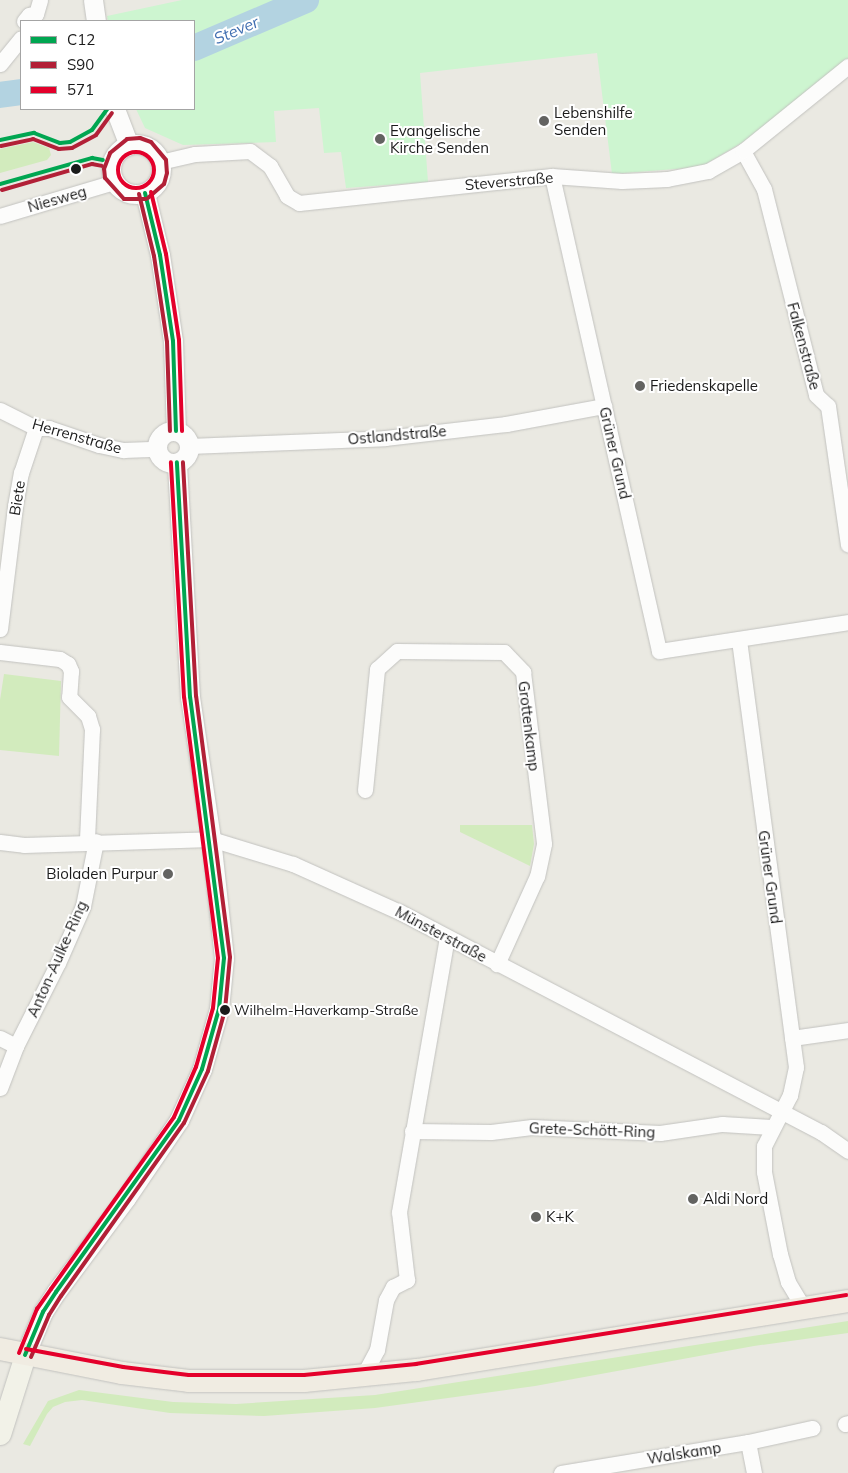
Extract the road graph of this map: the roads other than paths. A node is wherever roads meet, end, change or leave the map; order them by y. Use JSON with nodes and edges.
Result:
{"nodes":[{"id":1,"x":93,"y":0,"type":"edge"},
{"id":2,"x":96,"y":20,"type":"edge"},
{"id":3,"x":20,"y":39,"type":"edge"},
{"id":4,"x":0,"y":64,"type":"edge"},
{"id":5,"x":848,"y":66,"type":"edge"},
{"id":6,"x":115,"y":110,"type":"edge"},
{"id":7,"x":129,"y":145,"type":"junction"},
{"id":8,"x":743,"y":150,"type":"junction"},
{"id":9,"x":160,"y":162,"type":"junction"},
{"id":10,"x":552,"y":176,"type":"junction"},
{"id":11,"x":114,"y":182,"type":"junction"},
{"id":12,"x":145,"y":193,"type":"junction"},
{"id":13,"x":0,"y":216,"type":"edge"},
{"id":14,"x":604,"y":406,"type":"junction"},
{"id":15,"x":0,"y":410,"type":"edge"},
{"id":16,"x":36,"y":428,"type":"junction"},
{"id":17,"x":176,"y":431,"type":"junction"},
{"id":18,"x":189,"y":446,"type":"junction"},
{"id":19,"x":841,"y":448,"type":"edge"},
{"id":20,"x":157,"y":449,"type":"junction"},
{"id":21,"x":177,"y":462,"type":"junction"},
{"id":22,"x":848,"y":545,"type":"edge"},
{"id":23,"x":848,"y":622,"type":"edge"},
{"id":24,"x":0,"y":629,"type":"edge"},
{"id":25,"x":0,"y":633,"type":"edge"},
{"id":26,"x":739,"y":640,"type":"junction"},
{"id":27,"x":0,"y":652,"type":"edge"},
{"id":28,"x":365,"y":790,"type":"dead end"},
{"id":29,"x":211,"y":839,"type":"junction"},
{"id":30,"x":91,"y":841,"type":"junction"},
{"id":31,"x":0,"y":842,"type":"edge"},
{"id":32,"x":447,"y":938,"type":"junction"},
{"id":33,"x":497,"y":964,"type":"junction"},
{"id":34,"x":848,"y":1030,"type":"edge"},
{"id":35,"x":0,"y":1038,"type":"edge"},
{"id":36,"x":792,"y":1038,"type":"junction"},
{"id":37,"x":16,"y":1046,"type":"junction"},
{"id":38,"x":0,"y":1088,"type":"edge"},
{"id":39,"x":782,"y":1112,"type":"junction"},
{"id":40,"x":771,"y":1128,"type":"junction"},
{"id":41,"x":412,"y":1131,"type":"junction"},
{"id":42,"x":848,"y":1151,"type":"edge"},
{"id":43,"x":848,"y":1301,"type":"edge"},
{"id":44,"x":803,"y":1307,"type":"junction"},
{"id":45,"x":0,"y":1349,"type":"edge"},
{"id":46,"x":25,"y":1355,"type":"junction"},
{"id":47,"x":364,"y":1376,"type":"junction"},
{"id":48,"x":812,"y":1428,"type":"dead end"},
{"id":49,"x":0,"y":1434,"type":"edge"},
{"id":50,"x":748,"y":1442,"type":"junction"},
{"id":51,"x":561,"y":1473,"type":"edge"},
{"id":52,"x":754,"y":1473,"type":"edge"}],
"edges":[{"from":1,"to":2,"type":"street"},
{"from":3,"to":4,"type":"street"},
{"from":5,"to":8,"type":"street","name":"Steverstraße"},
{"from":6,"to":7,"type":"street"},
{"from":7,"to":9,"type":"street"},
{"from":7,"to":11,"type":"street"},
{"from":8,"to":10,"type":"street","name":"Steverstraße"},
{"from":8,"to":19,"type":"street","name":"Falkenstraße"},
{"from":9,"to":10,"type":"street","name":"Steverstraße"},
{"from":9,"to":12,"type":"street"},
{"from":10,"to":14,"type":"street","name":"Grüner Grund"},
{"from":11,"to":12,"type":"street"},
{"from":11,"to":13,"type":"street","name":"Niesweg"},
{"from":12,"to":17,"type":"street"},
{"from":14,"to":18,"type":"street","name":"Ostlandstraße"},
{"from":14,"to":26,"type":"street","name":"Grüner Grund"},
{"from":15,"to":16,"type":"street","name":"Herrenstraße"},
{"from":16,"to":20,"type":"street","name":"Herrenstraße"},
{"from":16,"to":24,"type":"street","name":"Biete"},
{"from":17,"to":18,"type":"street"},
{"from":17,"to":20,"type":"street"},
{"from":18,"to":21,"type":"street"},
{"from":19,"to":22,"type":"street","name":"Falkenstraße"},
{"from":20,"to":21,"type":"street"},
{"from":21,"to":29,"type":"street"},
{"from":23,"to":26,"type":"street","name":"Grüner Grund"},
{"from":24,"to":25,"type":"street","name":"Biete"},
{"from":26,"to":36,"type":"street","name":"Grüner Grund"},
{"from":27,"to":30,"type":"street","name":"Anton-Aulke-Ring"},
{"from":28,"to":33,"type":"street","name":"Grottenkamp"},
{"from":29,"to":30,"type":"street","name":"Münsterstraße"},
{"from":29,"to":32,"type":"street","name":"Münsterstraße"},
{"from":29,"to":46,"type":"street"},
{"from":30,"to":31,"type":"street","name":"Münsterstraße"},
{"from":30,"to":37,"type":"street","name":"Anton-Aulke-Ring"},
{"from":32,"to":33,"type":"street","name":"Münsterstraße"},
{"from":32,"to":41,"type":"street"},
{"from":33,"to":39,"type":"street","name":"Münsterstraße"},
{"from":34,"to":36,"type":"street"},
{"from":35,"to":37,"type":"street"},
{"from":36,"to":39,"type":"street","name":"Grüner Grund"},
{"from":37,"to":38,"type":"street","name":"Anton-Aulke-Ring"},
{"from":39,"to":40,"type":"street"},
{"from":39,"to":42,"type":"street","name":"Münsterstraße"},
{"from":40,"to":41,"type":"street","name":"Grete-Schött-Ring"},
{"from":40,"to":44,"type":"street"},
{"from":41,"to":47,"type":"street"},
{"from":43,"to":44,"type":"main road"},
{"from":44,"to":47,"type":"main road"},
{"from":45,"to":46,"type":"main road"},
{"from":46,"to":47,"type":"main road"},
{"from":46,"to":49,"type":"main road"},
{"from":48,"to":50,"type":"street","name":"Walskamp"},
{"from":50,"to":51,"type":"street","name":"Walskamp"},
{"from":50,"to":52,"type":"street"}]}
